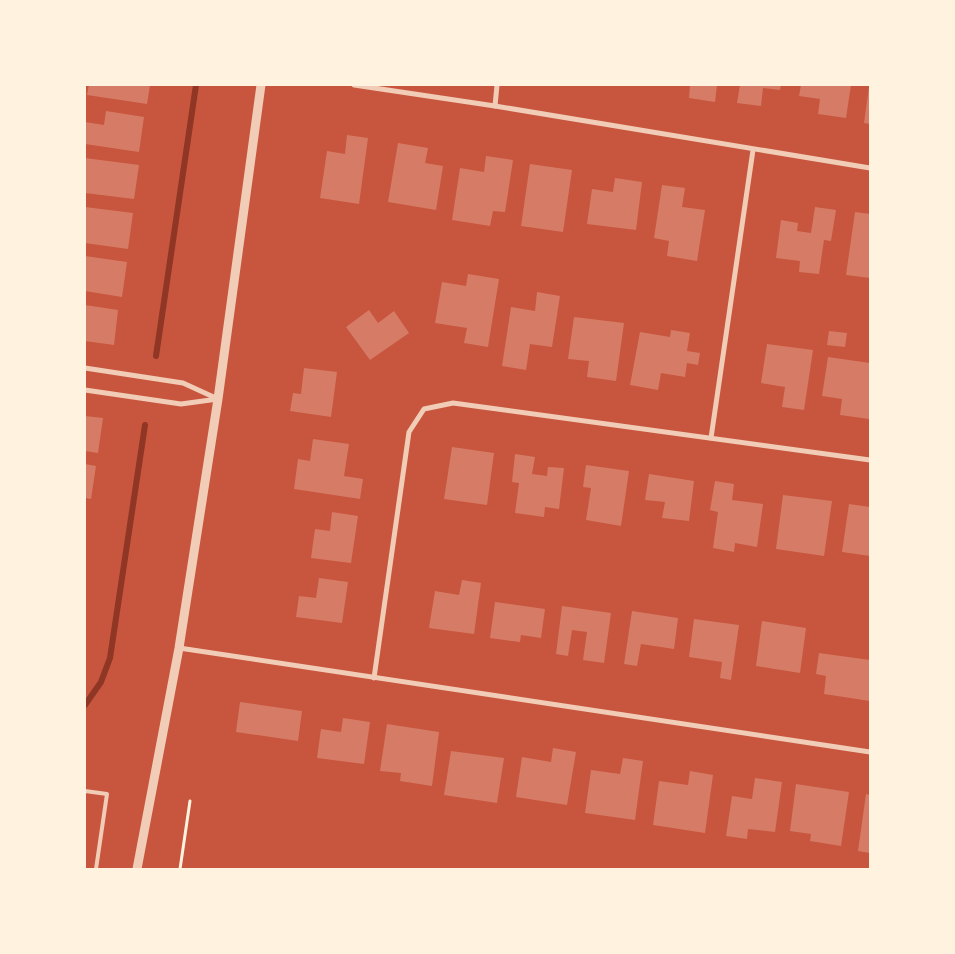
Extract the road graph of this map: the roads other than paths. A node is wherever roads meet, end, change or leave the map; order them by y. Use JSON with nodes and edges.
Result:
{"nodes":[{"id":1,"x":261,"y":85,"type":"edge"},
{"id":2,"x":354,"y":85,"type":"edge"},
{"id":3,"x":497,"y":85,"type":"edge"},
{"id":4,"x":495,"y":106,"type":"junction"},
{"id":5,"x":753,"y":150,"type":"junction"},
{"id":6,"x":870,"y":168,"type":"edge"},
{"id":7,"x":85,"y":368,"type":"edge"},
{"id":8,"x":85,"y":390,"type":"edge"},
{"id":9,"x":218,"y":399,"type":"junction"},
{"id":10,"x":711,"y":438,"type":"junction"},
{"id":11,"x":870,"y":460,"type":"edge"},
{"id":12,"x":179,"y":648,"type":"junction"},
{"id":13,"x":374,"y":678,"type":"junction"},
{"id":14,"x":870,"y":752,"type":"edge"},
{"id":15,"x":85,"y":791,"type":"edge"},
{"id":16,"x":96,"y":869,"type":"edge"},
{"id":17,"x":138,"y":869,"type":"edge"}],
"edges":[{"from":1,"to":9,"type":"street"},
{"from":2,"to":4,"type":"street"},
{"from":3,"to":4,"type":"street"},
{"from":4,"to":5,"type":"street"},
{"from":5,"to":6,"type":"street"},
{"from":5,"to":10,"type":"street"},
{"from":7,"to":9,"type":"street"},
{"from":8,"to":9,"type":"street"},
{"from":9,"to":12,"type":"street"},
{"from":10,"to":11,"type":"street"},
{"from":10,"to":13,"type":"street"},
{"from":12,"to":13,"type":"street"},
{"from":12,"to":17,"type":"street"},
{"from":13,"to":14,"type":"street"},
{"from":15,"to":16,"type":"lane"}]}
